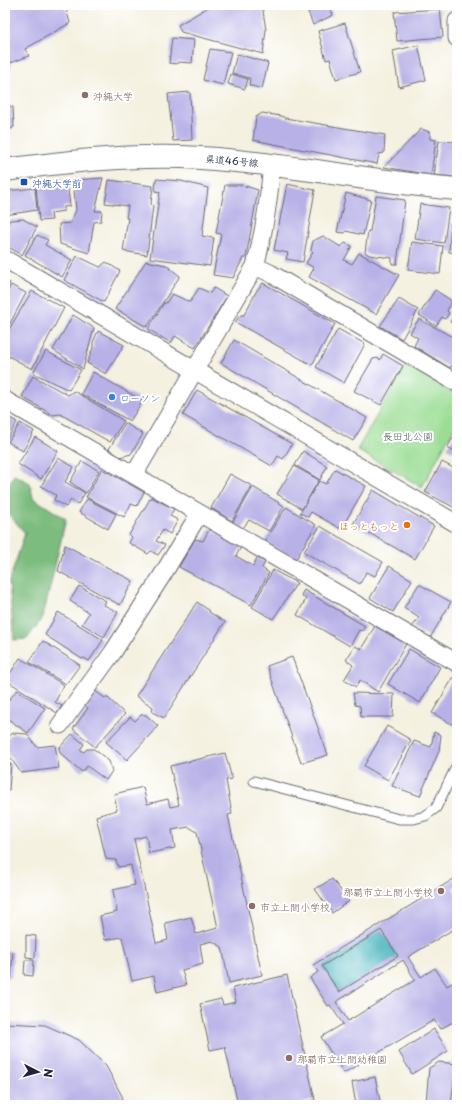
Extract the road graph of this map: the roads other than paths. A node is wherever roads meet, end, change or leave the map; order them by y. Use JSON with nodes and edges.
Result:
{"nodes":[{"id":1,"x":457,"y":21,"type":"edge"},
{"id":2,"x":457,"y":38,"type":"edge"},
{"id":3,"x":272,"y":164,"type":"junction"},
{"id":4,"x":5,"y":170,"type":"edge"},
{"id":5,"x":457,"y":189,"type":"edge"},
{"id":6,"x":5,"y":259,"type":"edge"},
{"id":7,"x":255,"y":266,"type":"junction"},
{"id":8,"x":194,"y":370,"type":"junction"},
{"id":9,"x":457,"y":383,"type":"edge"},
{"id":10,"x":5,"y":400,"type":"edge"},
{"id":11,"x":134,"y":475,"type":"junction"},
{"id":12,"x":199,"y":514,"type":"junction"},
{"id":13,"x":457,"y":524,"type":"edge"},
{"id":14,"x":457,"y":663,"type":"edge"},
{"id":15,"x":60,"y":725,"type":"dead end"},
{"id":16,"x":457,"y":765,"type":"edge"},
{"id":17,"x":254,"y":781,"type":"dead end"}],
"edges":[{"from":1,"to":2,"type":"street"},
{"from":3,"to":4,"type":"main road","name":"県道46号線"},
{"from":3,"to":5,"type":"main road","name":"県道46号線"},
{"from":3,"to":7,"type":"street"},
{"from":6,"to":8,"type":"street"},
{"from":7,"to":8,"type":"street"},
{"from":7,"to":9,"type":"street"},
{"from":8,"to":11,"type":"street"},
{"from":8,"to":13,"type":"street"},
{"from":10,"to":11,"type":"street"},
{"from":11,"to":12,"type":"street"},
{"from":12,"to":14,"type":"street"},
{"from":12,"to":15,"type":"street"},
{"from":16,"to":17,"type":"lane"}]}
